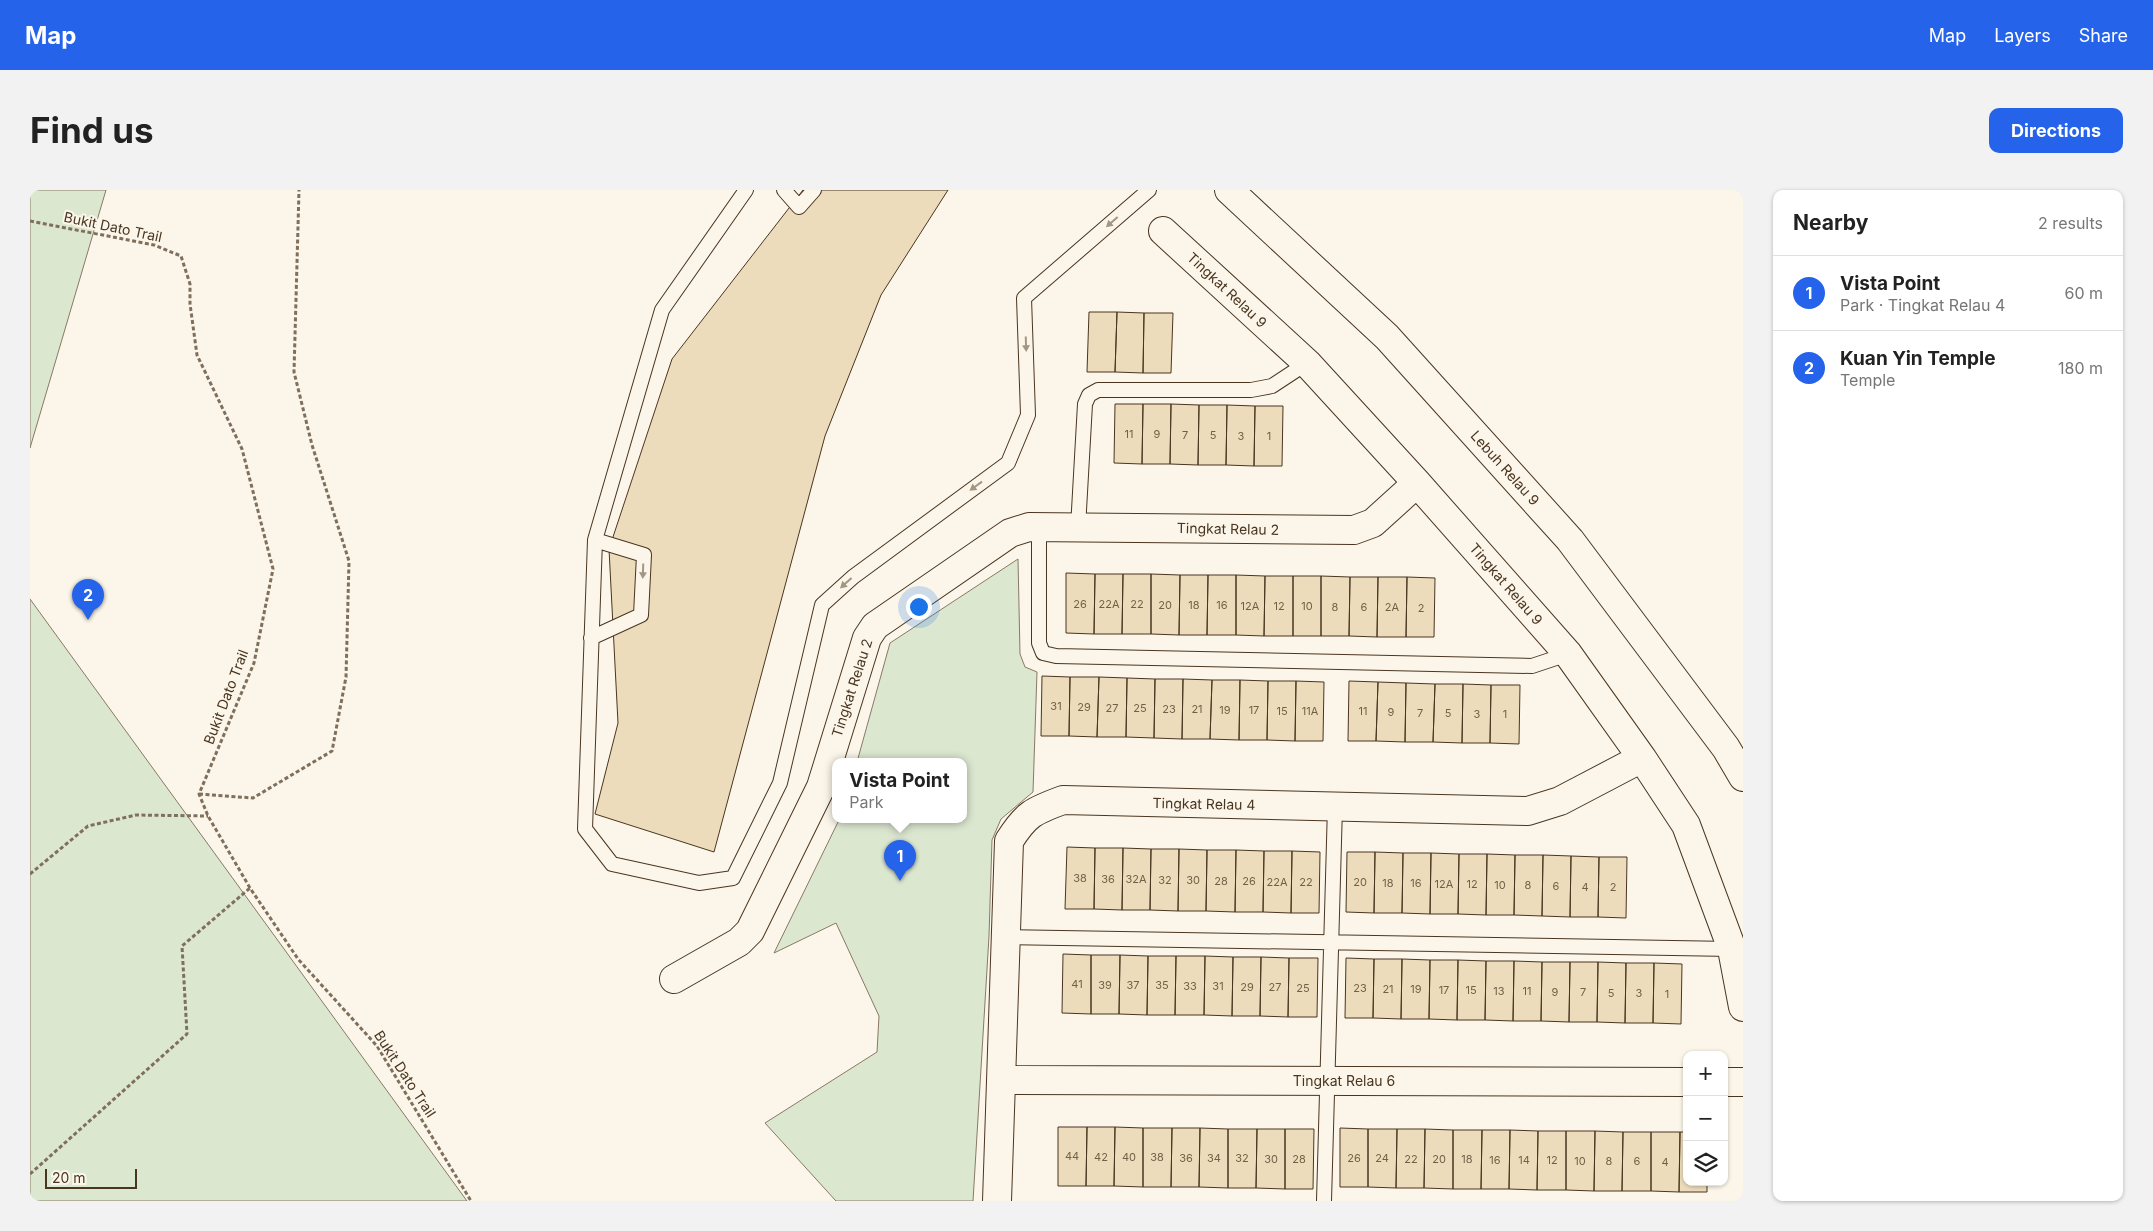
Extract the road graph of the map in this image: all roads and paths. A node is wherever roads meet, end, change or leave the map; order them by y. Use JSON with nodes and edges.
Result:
{"nodes":[{"id":1,"x":299,"y":190,"type":"edge"},
{"id":2,"x":746,"y":190,"type":"edge"},
{"id":3,"x":784,"y":190,"type":"edge"},
{"id":4,"x":814,"y":190,"type":"edge"},
{"id":5,"x":1149,"y":190,"type":"edge"},
{"id":6,"x":1229,"y":190,"type":"edge"},
{"id":7,"x":30,"y":221,"type":"edge"},
{"id":8,"x":1162,"y":231,"type":"dead end"},
{"id":9,"x":1307,"y":364,"type":"junction"},
{"id":10,"x":1417,"y":483,"type":"junction"},
{"id":11,"x":1039,"y":527,"type":"junction"},
{"id":12,"x":1078,"y":528,"type":"junction"},
{"id":13,"x":595,"y":540,"type":"junction"},
{"id":14,"x":591,"y":638,"type":"junction"},
{"id":15,"x":1568,"y":654,"type":"junction"},
{"id":16,"x":1642,"y":758,"type":"junction"},
{"id":17,"x":1743,"y":777,"type":"edge"},
{"id":18,"x":199,"y":794,"type":"junction"},
{"id":19,"x":1335,"y":806,"type":"junction"},
{"id":20,"x":208,"y":816,"type":"junction"},
{"id":21,"x":30,"y":874,"type":"edge"},
{"id":22,"x":250,"y":888,"type":"junction"},
{"id":23,"x":1006,"y":937,"type":"junction"},
{"id":24,"x":1331,"y":943,"type":"junction"},
{"id":25,"x":1732,"y":949,"type":"junction"},
{"id":26,"x":674,"y":979,"type":"dead end"},
{"id":27,"x":1743,"y":1008,"type":"edge"},
{"id":28,"x":1001,"y":1080,"type":"junction"},
{"id":29,"x":1328,"y":1081,"type":"junction"},
{"id":30,"x":1683,"y":1082,"type":"edge"},
{"id":31,"x":1728,"y":1082,"type":"edge"},
{"id":32,"x":1743,"y":1082,"type":"edge"},
{"id":33,"x":30,"y":1174,"type":"edge"},
{"id":34,"x":471,"y":1201,"type":"edge"},
{"id":35,"x":997,"y":1201,"type":"edge"},
{"id":36,"x":1324,"y":1201,"type":"edge"}],
"edges":[{"from":1,"to":18,"type":"path"},
{"from":2,"to":13,"type":"lane"},
{"from":3,"to":4,"type":"lane"},
{"from":5,"to":14,"type":"lane","one_way":true},
{"from":6,"to":17,"type":"street","name":"Lebuh Relau 9"},
{"from":7,"to":18,"type":"path","name":"Bukit Dato Trail"},
{"from":8,"to":9,"type":"street","name":"Tingkat Relau 9"},
{"from":9,"to":10,"type":"street","name":"Tingkat Relau 9"},
{"from":9,"to":12,"type":"lane"},
{"from":10,"to":12,"type":"street","name":"Tingkat Relau 2"},
{"from":10,"to":15,"type":"street","name":"Tingkat Relau 9"},
{"from":11,"to":12,"type":"street","name":"Tingkat Relau 2"},
{"from":11,"to":15,"type":"lane"},
{"from":11,"to":26,"type":"street","name":"Tingkat Relau 2"},
{"from":13,"to":14,"type":"lane"},
{"from":13,"to":14,"type":"lane","one_way":true},
{"from":15,"to":16,"type":"street","name":"Tingkat Relau 9"},
{"from":16,"to":19,"type":"street","name":"Tingkat Relau 4"},
{"from":16,"to":25,"type":"street","name":"Tingkat Relau 9"},
{"from":18,"to":20,"type":"path","name":"Bukit Dato Trail"},
{"from":19,"to":23,"type":"street","name":"Tingkat Relau 4"},
{"from":19,"to":24,"type":"lane"},
{"from":20,"to":21,"type":"path"},
{"from":20,"to":22,"type":"path","name":"Bukit Dato Trail"},
{"from":22,"to":33,"type":"path"},
{"from":22,"to":34,"type":"path","name":"Bukit Dato Trail"},
{"from":23,"to":24,"type":"lane"},
{"from":23,"to":28,"type":"street","name":"Tingkat Relau 4"},
{"from":24,"to":25,"type":"lane"},
{"from":24,"to":29,"type":"lane"},
{"from":25,"to":27,"type":"street","name":"Tingkat Relau 9"},
{"from":28,"to":29,"type":"street","name":"Tingkat Relau 6"},
{"from":28,"to":35,"type":"street","name":"Tingkat Relau 4"},
{"from":29,"to":30,"type":"street","name":"Tingkat Relau 6"},
{"from":29,"to":36,"type":"lane"},
{"from":31,"to":32,"type":"street"}]}
